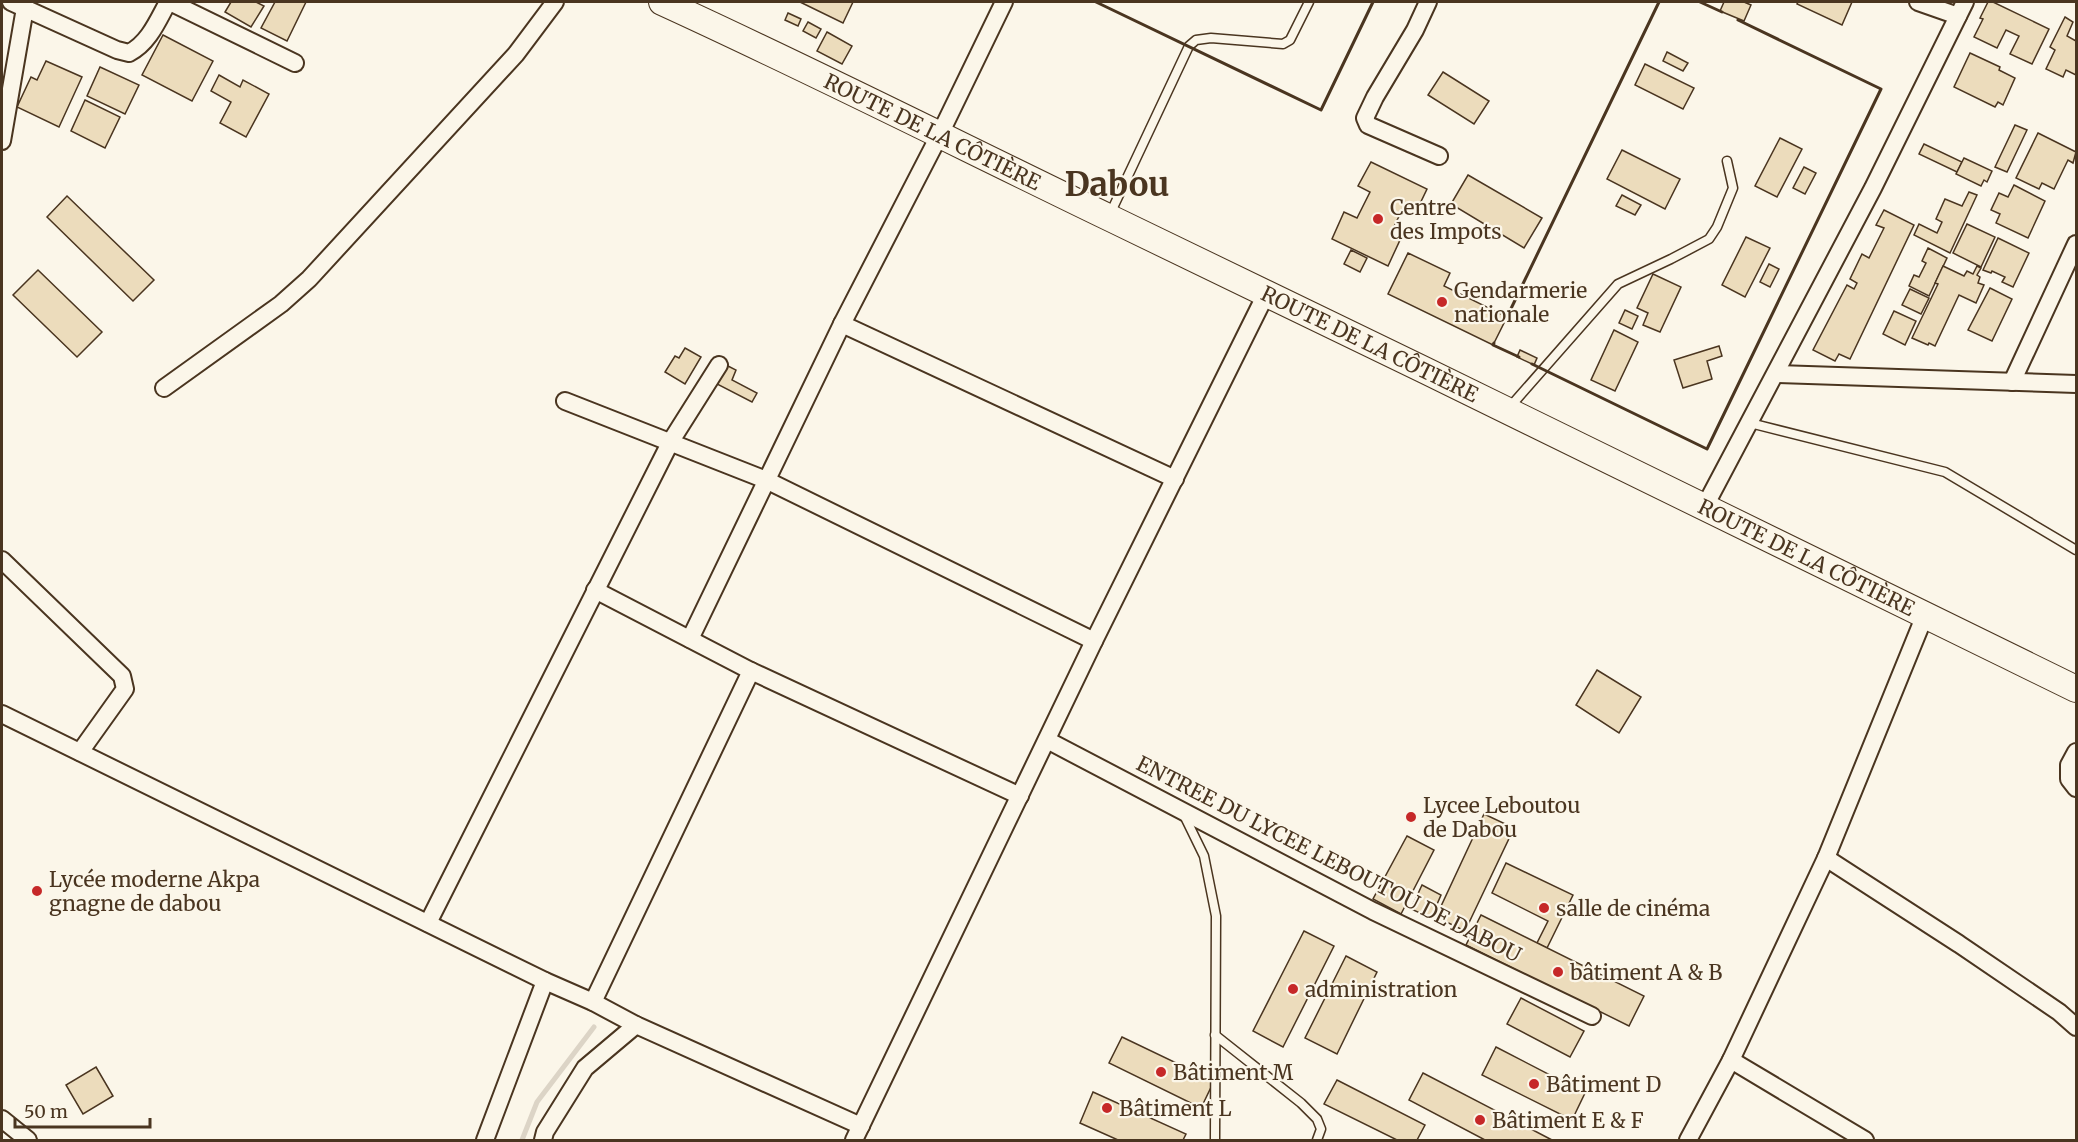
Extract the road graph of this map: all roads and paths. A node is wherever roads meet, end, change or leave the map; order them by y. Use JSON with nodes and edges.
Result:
{"nodes":[{"id":1,"x":169,"y":2,"type":"edge"},
{"id":2,"x":555,"y":2,"type":"edge"},
{"id":3,"x":662,"y":2,"type":"edge"},
{"id":4,"x":1004,"y":2,"type":"edge"},
{"id":5,"x":1309,"y":2,"type":"edge"},
{"id":6,"x":1428,"y":2,"type":"edge"},
{"id":7,"x":1918,"y":2,"type":"edge"},
{"id":8,"x":18,"y":5,"type":"edge"},
{"id":9,"x":1962,"y":9,"type":"edge"},
{"id":10,"x":296,"y":63,"type":"dead end"},
{"id":11,"x":940,"y":134,"type":"junction"},
{"id":12,"x":2,"y":141,"type":"edge"},
{"id":13,"x":1439,"y":156,"type":"dead end"},
{"id":14,"x":1727,"y":161,"type":"dead end"},
{"id":15,"x":1108,"y":217,"type":"junction"},
{"id":16,"x":2076,"y":244,"type":"edge"},
{"id":17,"x":1266,"y":292,"type":"junction"},
{"id":18,"x":842,"y":324,"type":"junction"},
{"id":19,"x":718,"y":365,"type":"dead end"},
{"id":20,"x":1776,"y":374,"type":"junction"},
{"id":21,"x":2012,"y":382,"type":"junction"},
{"id":22,"x":2076,"y":384,"type":"edge"},
{"id":23,"x":165,"y":388,"type":"dead end"},
{"id":24,"x":565,"y":401,"type":"dead end"},
{"id":25,"x":1506,"y":411,"type":"junction"},
{"id":26,"x":1750,"y":423,"type":"junction"},
{"id":27,"x":670,"y":441,"type":"junction"},
{"id":28,"x":1175,"y":479,"type":"junction"},
{"id":29,"x":766,"y":480,"type":"junction"},
{"id":30,"x":1705,"y":506,"type":"junction"},
{"id":31,"x":2076,"y":550,"type":"edge"},
{"id":32,"x":2,"y":560,"type":"edge"},
{"id":33,"x":594,"y":590,"type":"junction"},
{"id":34,"x":1925,"y":615,"type":"junction"},
{"id":35,"x":690,"y":639,"type":"junction"},
{"id":36,"x":1094,"y":641,"type":"junction"},
{"id":37,"x":751,"y":671,"type":"junction"},
{"id":38,"x":2076,"y":689,"type":"edge"},
{"id":39,"x":2,"y":714,"type":"edge"},
{"id":40,"x":1047,"y":740,"type":"junction"},
{"id":41,"x":80,"y":752,"type":"junction"},
{"id":42,"x":2076,"y":752,"type":"edge"},
{"id":43,"x":2076,"y":788,"type":"edge"},
{"id":44,"x":1020,"y":796,"type":"junction"},
{"id":45,"x":1181,"y":810,"type":"junction"},
{"id":46,"x":1826,"y":858,"type":"junction"},
{"id":47,"x":428,"y":922,"type":"junction"},
{"id":48,"x":545,"y":981,"type":"junction"},
{"id":49,"x":593,"y":1002,"type":"junction"},
{"id":50,"x":1592,"y":1016,"type":"dead end"},
{"id":51,"x":636,"y":1025,"type":"junction"},
{"id":52,"x":2076,"y":1027,"type":"edge"},
{"id":53,"x":1215,"y":1035,"type":"junction"},
{"id":54,"x":1731,"y":1060,"type":"junction"},
{"id":55,"x":2,"y":1119,"type":"edge"},
{"id":56,"x":857,"y":1133,"type":"edge"},
{"id":57,"x":28,"y":1140,"type":"edge"},
{"id":58,"x":486,"y":1140,"type":"edge"},
{"id":59,"x":543,"y":1140,"type":"edge"},
{"id":60,"x":1215,"y":1140,"type":"edge"},
{"id":61,"x":1317,"y":1140,"type":"edge"},
{"id":62,"x":1688,"y":1140,"type":"edge"},
{"id":63,"x":1865,"y":1140,"type":"edge"}],
"edges":[{"from":1,"to":8,"type":"street"},
{"from":1,"to":10,"type":"street"},
{"from":2,"to":23,"type":"street"},
{"from":3,"to":11,"type":"main road","name":"ROUTE DE LA CÔTIÈRE"},
{"from":4,"to":11,"type":"street"},
{"from":5,"to":15,"type":"lane"},
{"from":6,"to":13,"type":"street"},
{"from":7,"to":9,"type":"street"},
{"from":8,"to":12,"type":"street"},
{"from":9,"to":20,"type":"street"},
{"from":11,"to":15,"type":"main road","name":"ROUTE DE LA CÔTIÈRE"},
{"from":11,"to":18,"type":"street"},
{"from":14,"to":25,"type":"lane"},
{"from":15,"to":17,"type":"main road","name":"ROUTE DE LA CÔTIÈRE"},
{"from":16,"to":21,"type":"street"},
{"from":17,"to":25,"type":"main road","name":"ROUTE DE LA CÔTIÈRE"},
{"from":17,"to":28,"type":"street"},
{"from":18,"to":28,"type":"street"},
{"from":18,"to":29,"type":"street"},
{"from":19,"to":27,"type":"street"},
{"from":20,"to":21,"type":"street"},
{"from":20,"to":26,"type":"street"},
{"from":21,"to":22,"type":"street"},
{"from":24,"to":27,"type":"street"},
{"from":25,"to":30,"type":"main road","name":"ROUTE DE LA CÔTIÈRE"},
{"from":26,"to":30,"type":"street"},
{"from":26,"to":31,"type":"lane"},
{"from":27,"to":29,"type":"street"},
{"from":27,"to":33,"type":"street"},
{"from":28,"to":36,"type":"street"},
{"from":29,"to":35,"type":"street"},
{"from":29,"to":36,"type":"street"},
{"from":30,"to":34,"type":"main road","name":"ROUTE DE LA CÔTIÈRE"},
{"from":32,"to":41,"type":"street"},
{"from":33,"to":35,"type":"street"},
{"from":33,"to":47,"type":"street"},
{"from":34,"to":38,"type":"main road","name":"ROUTE DE LA CÔTIÈRE"},
{"from":34,"to":46,"type":"street"},
{"from":35,"to":37,"type":"street"},
{"from":36,"to":40,"type":"street"},
{"from":37,"to":44,"type":"street"},
{"from":37,"to":49,"type":"street"},
{"from":39,"to":41,"type":"street"},
{"from":40,"to":44,"type":"street"},
{"from":40,"to":45,"type":"street","name":"ENTREE DU LYCEE LEBOUTOU DE DABOU"},
{"from":41,"to":47,"type":"street"},
{"from":42,"to":43,"type":"street"},
{"from":44,"to":56,"type":"street"},
{"from":45,"to":50,"type":"street","name":"ENTREE DU LYCEE LEBOUTOU DE DABOU"},
{"from":45,"to":53,"type":"lane"},
{"from":46,"to":52,"type":"street"},
{"from":46,"to":54,"type":"street"},
{"from":47,"to":48,"type":"street"},
{"from":48,"to":49,"type":"street"},
{"from":48,"to":58,"type":"street"},
{"from":49,"to":51,"type":"street"},
{"from":51,"to":56,"type":"street"},
{"from":51,"to":59,"type":"street"},
{"from":53,"to":60,"type":"lane"},
{"from":53,"to":61,"type":"lane"},
{"from":54,"to":62,"type":"street"},
{"from":54,"to":63,"type":"street"},
{"from":55,"to":57,"type":"street"}]}
